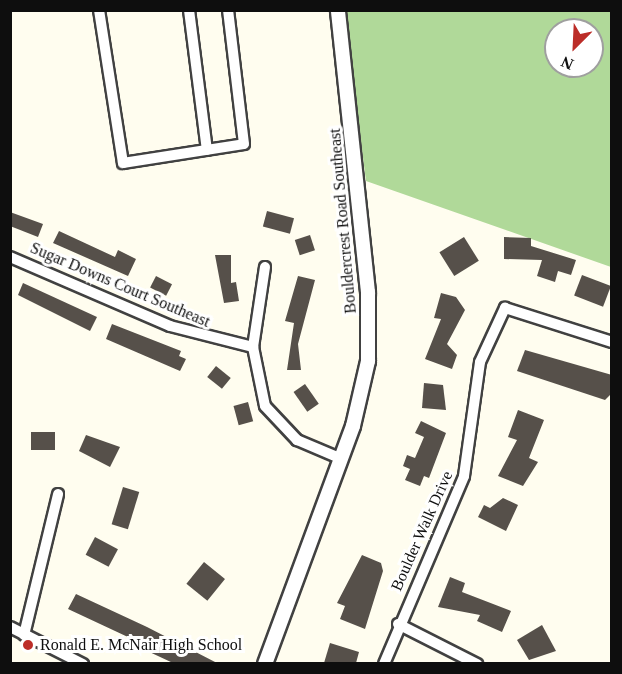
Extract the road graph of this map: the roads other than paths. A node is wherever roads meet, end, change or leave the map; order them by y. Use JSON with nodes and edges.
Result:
{"nodes":[{"id":1,"x":99,"y":10,"type":"edge"},
{"id":2,"x":189,"y":10,"type":"edge"},
{"id":3,"x":228,"y":10,"type":"edge"},
{"id":4,"x":338,"y":10,"type":"edge"},
{"id":5,"x":207,"y":150,"type":"junction"},
{"id":6,"x":10,"y":257,"type":"edge"},
{"id":7,"x":265,"y":267,"type":"dead end"},
{"id":8,"x":612,"y":342,"type":"edge"},
{"id":9,"x":253,"y":347,"type":"junction"},
{"id":10,"x":342,"y":459,"type":"junction"},
{"id":11,"x":58,"y":494,"type":"dead end"},
{"id":12,"x":398,"y":624,"type":"junction"},
{"id":13,"x":10,"y":627,"type":"edge"},
{"id":14,"x":24,"y":635,"type":"junction"},
{"id":15,"x":83,"y":663,"type":"edge"},
{"id":16,"x":265,"y":663,"type":"edge"},
{"id":17,"x":384,"y":663,"type":"edge"},
{"id":18,"x":477,"y":663,"type":"edge"}],
"edges":[{"from":1,"to":5,"type":"street"},
{"from":2,"to":5,"type":"street"},
{"from":3,"to":5,"type":"street"},
{"from":4,"to":10,"type":"street","name":"Bouldercrest Road Southeast"},
{"from":6,"to":9,"type":"street","name":"Sugar Downs Court Southeast"},
{"from":7,"to":9,"type":"street"},
{"from":8,"to":12,"type":"street","name":"Boulder Walk Drive"},
{"from":9,"to":10,"type":"street"},
{"from":10,"to":16,"type":"street","name":"Bouldercrest Road Southeast"},
{"from":11,"to":14,"type":"street"},
{"from":12,"to":17,"type":"street","name":"Boulder Walk Drive"},
{"from":12,"to":18,"type":"street"},
{"from":13,"to":14,"type":"street"},
{"from":14,"to":15,"type":"street"}]}
